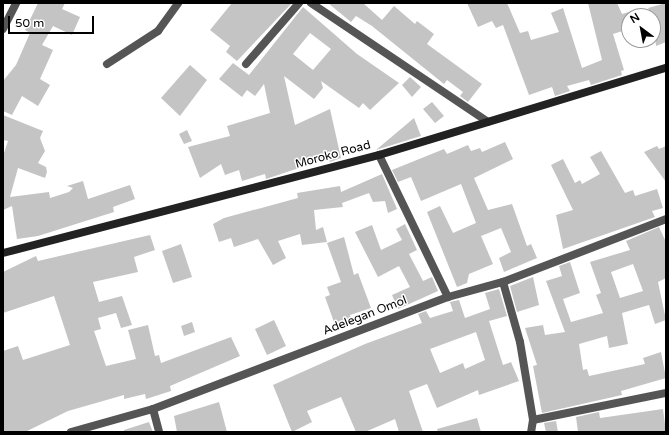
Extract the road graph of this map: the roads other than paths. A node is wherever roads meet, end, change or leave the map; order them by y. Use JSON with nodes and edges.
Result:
{"nodes":[{"id":1,"x":16,"y":3,"type":"edge"},
{"id":2,"x":178,"y":3,"type":"edge"},
{"id":3,"x":298,"y":3,"type":"edge"},
{"id":4,"x":311,"y":3,"type":"edge"},
{"id":5,"x":3,"y":29,"type":"edge"},
{"id":6,"x":107,"y":64,"type":"dead end"},
{"id":7,"x":246,"y":64,"type":"dead end"},
{"id":8,"x":666,"y":68,"type":"edge"},
{"id":9,"x":488,"y":122,"type":"junction"},
{"id":10,"x":379,"y":155,"type":"junction"},
{"id":11,"x":666,"y":219,"type":"edge"},
{"id":12,"x":3,"y":253,"type":"edge"},
{"id":13,"x":503,"y":282,"type":"junction"},
{"id":14,"x":448,"y":297,"type":"junction"},
{"id":15,"x":666,"y":393,"type":"edge"},
{"id":16,"x":153,"y":409,"type":"junction"},
{"id":17,"x":533,"y":420,"type":"junction"},
{"id":18,"x":72,"y":432,"type":"edge"},
{"id":19,"x":158,"y":432,"type":"edge"},
{"id":20,"x":531,"y":432,"type":"edge"}],
"edges":[{"from":1,"to":5,"type":"street"},
{"from":2,"to":6,"type":"street"},
{"from":3,"to":7,"type":"street"},
{"from":4,"to":9,"type":"street"},
{"from":8,"to":9,"type":"street","name":"Moroko Road"},
{"from":9,"to":10,"type":"street","name":"Moroko Road"},
{"from":10,"to":12,"type":"street","name":"Moroko Road"},
{"from":10,"to":14,"type":"street"},
{"from":11,"to":13,"type":"street","name":"Adelegan Omol"},
{"from":13,"to":14,"type":"street","name":"Adelegan Omol"},
{"from":13,"to":17,"type":"street"},
{"from":14,"to":16,"type":"street","name":"Adelegan Omol"},
{"from":15,"to":17,"type":"street"},
{"from":16,"to":18,"type":"street","name":"Adelegan Omol"},
{"from":16,"to":19,"type":"street"},
{"from":17,"to":20,"type":"street"}]}
